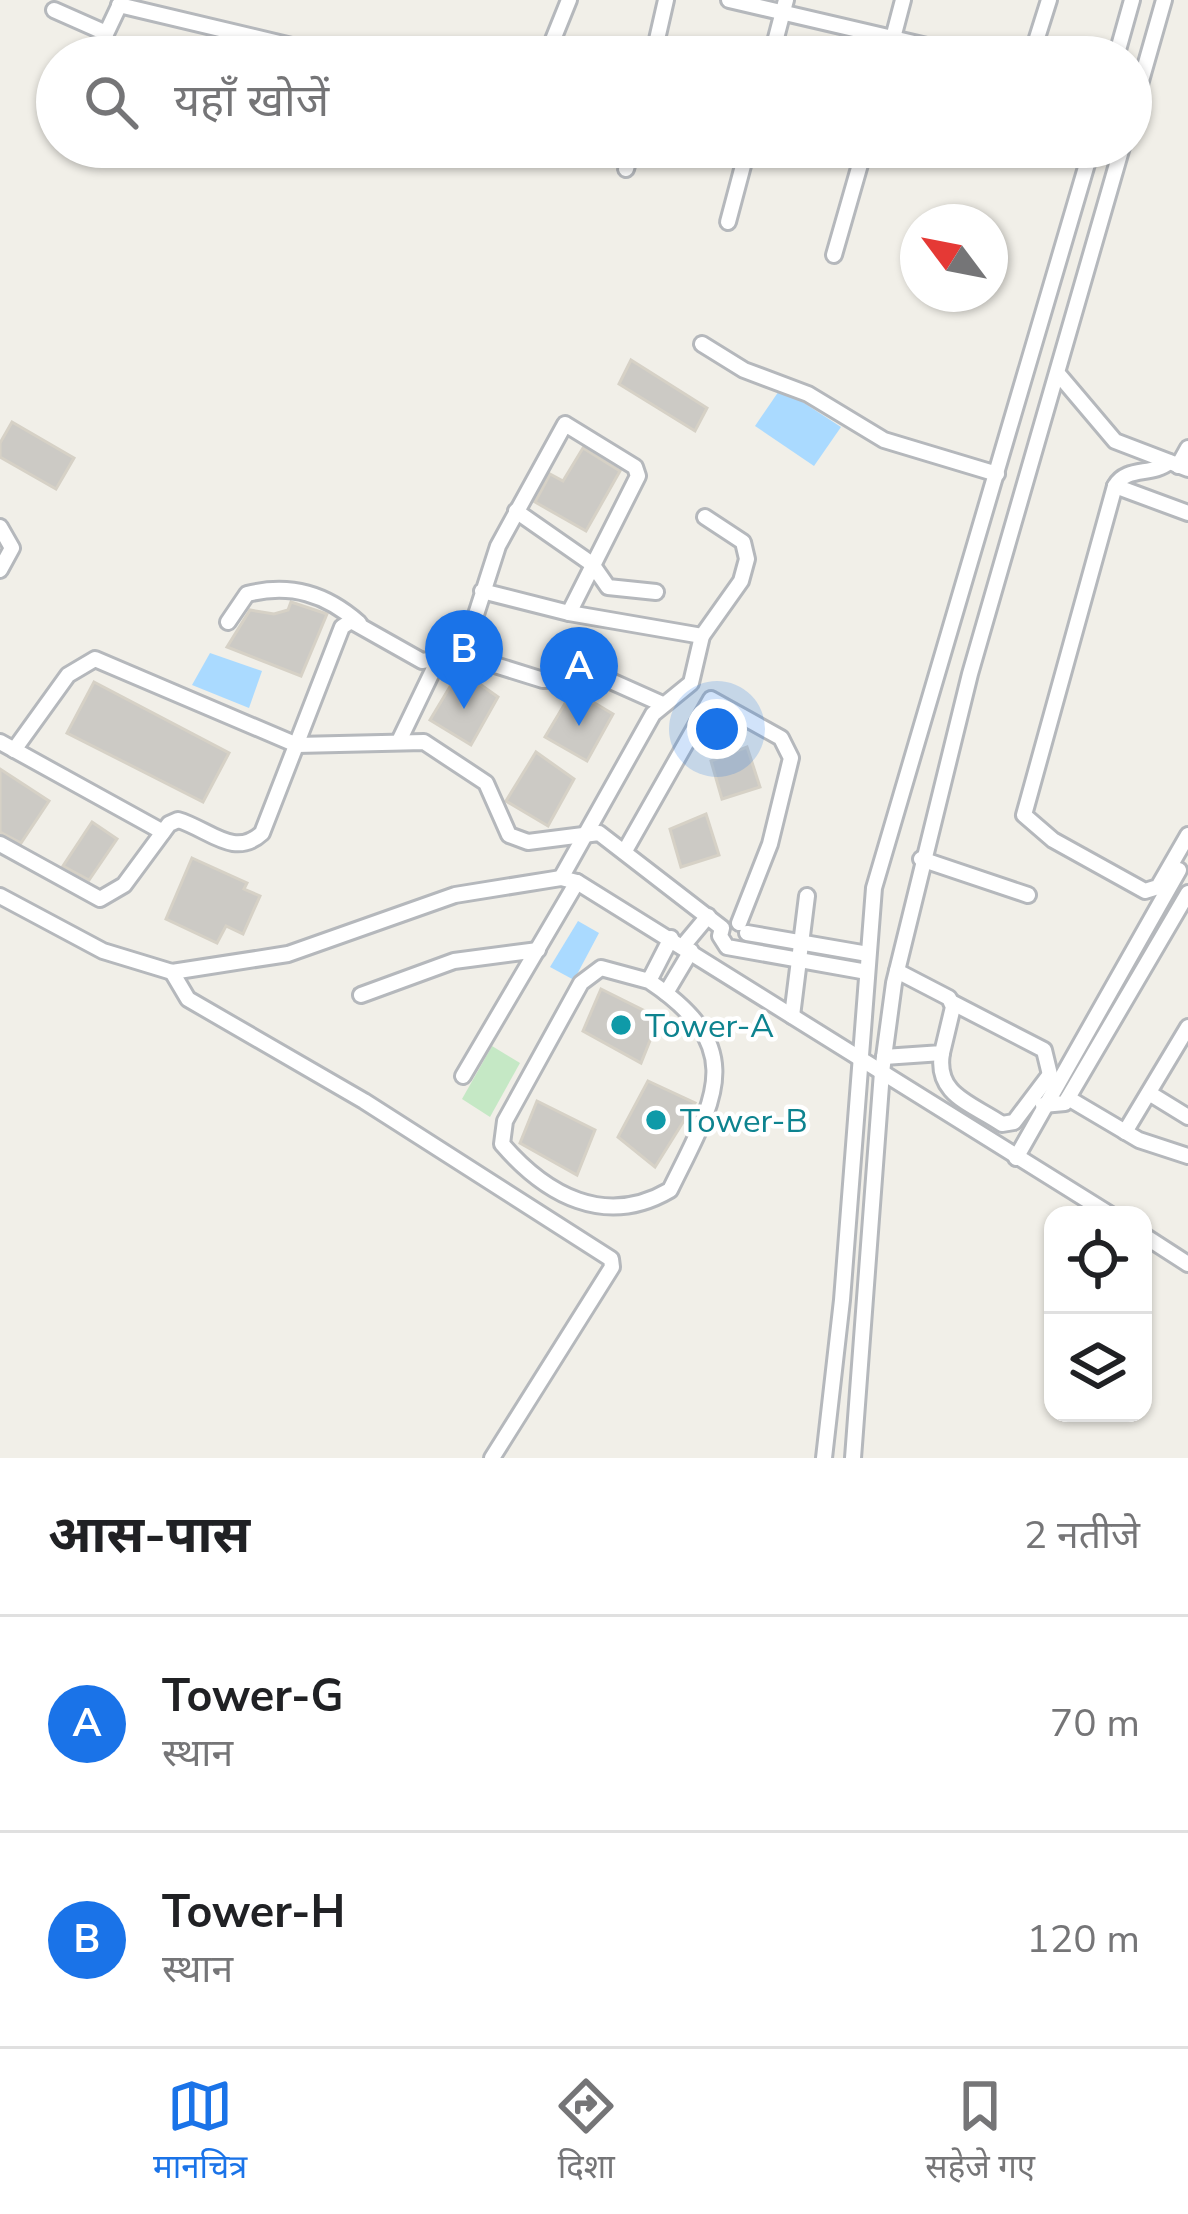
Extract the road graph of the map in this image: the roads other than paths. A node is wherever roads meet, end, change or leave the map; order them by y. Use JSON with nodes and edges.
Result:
{"nodes":[{"id":1,"x":569,"y":0,"type":"edge"},
{"id":2,"x":666,"y":0,"type":"edge"},
{"id":3,"x":729,"y":0,"type":"edge"},
{"id":4,"x":902,"y":0,"type":"edge"},
{"id":5,"x":1049,"y":0,"type":"edge"},
{"id":6,"x":1132,"y":0,"type":"edge"},
{"id":7,"x":1164,"y":0,"type":"edge"},
{"id":8,"x":120,"y":2,"type":"edge"},
{"id":9,"x":784,"y":6,"type":"edge"},
{"id":10,"x":54,"y":10,"type":"dead end"},
{"id":11,"x":106,"y":33,"type":"junction"},
{"id":12,"x":105,"y":36,"type":"edge"},
{"id":13,"x":255,"y":36,"type":"edge"},
{"id":14,"x":554,"y":36,"type":"edge"},
{"id":15,"x":658,"y":36,"type":"edge"},
{"id":16,"x":776,"y":36,"type":"edge"},
{"id":17,"x":886,"y":36,"type":"edge"},
{"id":18,"x":893,"y":36,"type":"edge"},
{"id":19,"x":1038,"y":36,"type":"edge"},
{"id":20,"x":1122,"y":36,"type":"edge"},
{"id":21,"x":1152,"y":42,"type":"edge"},
{"id":22,"x":742,"y":168,"type":"edge"},
{"id":23,"x":859,"y":168,"type":"edge"},
{"id":24,"x":1086,"y":168,"type":"edge"},
{"id":25,"x":1116,"y":168,"type":"edge"},
{"id":26,"x":728,"y":222,"type":"dead end"},
{"id":27,"x":834,"y":255,"type":"dead end"},
{"id":28,"x":702,"y":344,"type":"dead end"},
{"id":29,"x":1060,"y":376,"type":"junction"},
{"id":30,"x":1188,"y":448,"type":"edge"},
{"id":31,"x":1179,"y":466,"type":"edge"},
{"id":32,"x":997,"y":475,"type":"junction"},
{"id":33,"x":1114,"y":486,"type":"junction"},
{"id":34,"x":516,"y":511,"type":"junction"},
{"id":35,"x":1188,"y":513,"type":"edge"},
{"id":36,"x":705,"y":517,"type":"dead end"},
{"id":37,"x":0,"y":527,"type":"edge"},
{"id":38,"x":593,"y":566,"type":"junction"},
{"id":39,"x":0,"y":570,"type":"edge"},
{"id":40,"x":482,"y":591,"type":"junction"},
{"id":41,"x":656,"y":592,"type":"dead end"},
{"id":42,"x":569,"y":613,"type":"junction"},
{"id":43,"x":228,"y":622,"type":"dead end"},
{"id":44,"x":359,"y":623,"type":"junction"},
{"id":45,"x":702,"y":637,"type":"junction"},
{"id":46,"x":463,"y":656,"type":"junction"},
{"id":47,"x":438,"y":661,"type":"junction"},
{"id":48,"x":683,"y":693,"type":"junction"},
{"id":49,"x":711,"y":699,"type":"junction"},
{"id":50,"x":660,"y":703,"type":"junction"},
{"id":51,"x":400,"y":740,"type":"junction"},
{"id":52,"x":7,"y":746,"type":"edge"},
{"id":53,"x":297,"y":746,"type":"junction"},
{"id":54,"x":587,"y":831,"type":"junction"},
{"id":55,"x":164,"y":832,"type":"junction"},
{"id":56,"x":1188,"y":835,"type":"edge"},
{"id":57,"x":0,"y":844,"type":"edge"},
{"id":58,"x":626,"y":849,"type":"junction"},
{"id":59,"x":921,"y":859,"type":"junction"},
{"id":60,"x":1179,"y":870,"type":"dead end"},
{"id":61,"x":569,"y":880,"type":"junction"},
{"id":62,"x":1188,"y":893,"type":"edge"},
{"id":63,"x":1028,"y":895,"type":"dead end"},
{"id":64,"x":0,"y":896,"type":"edge"},
{"id":65,"x":807,"y":896,"type":"dead end"},
{"id":66,"x":708,"y":916,"type":"junction"},
{"id":67,"x":722,"y":928,"type":"junction"},
{"id":68,"x":741,"y":935,"type":"junction"},
{"id":69,"x":682,"y":945,"type":"junction"},
{"id":70,"x":538,"y":950,"type":"junction"},
{"id":71,"x":801,"y":951,"type":"junction"},
{"id":72,"x":868,"y":954,"type":"junction"},
{"id":73,"x":897,"y":971,"type":"junction"},
{"id":74,"x":172,"y":972,"type":"junction"},
{"id":75,"x":868,"y":972,"type":"junction"},
{"id":76,"x":649,"y":981,"type":"junction"},
{"id":77,"x":666,"y":992,"type":"junction"},
{"id":78,"x":362,"y":995,"type":"dead end"},
{"id":79,"x":952,"y":1003,"type":"junction"},
{"id":80,"x":792,"y":1016,"type":"junction"},
{"id":81,"x":1188,"y":1027,"type":"edge"},
{"id":82,"x":942,"y":1053,"type":"junction"},
{"id":83,"x":859,"y":1058,"type":"junction"},
{"id":84,"x":883,"y":1065,"type":"junction"},
{"id":85,"x":463,"y":1076,"type":"dead end"},
{"id":86,"x":1053,"y":1080,"type":"junction"},
{"id":87,"x":1149,"y":1093,"type":"junction"},
{"id":88,"x":1068,"y":1098,"type":"junction"},
{"id":89,"x":1043,"y":1105,"type":"junction"},
{"id":90,"x":1188,"y":1117,"type":"edge"},
{"id":91,"x":1125,"y":1132,"type":"junction"},
{"id":92,"x":1188,"y":1156,"type":"edge"},
{"id":93,"x":1016,"y":1158,"type":"junction"},
{"id":94,"x":1096,"y":1206,"type":"edge"},
{"id":95,"x":1152,"y":1241,"type":"edge"},
{"id":96,"x":1188,"y":1264,"type":"edge"},
{"id":97,"x":493,"y":1458,"type":"edge"},
{"id":98,"x":824,"y":1458,"type":"edge"},
{"id":99,"x":853,"y":1458,"type":"edge"}],
"edges":[{"from":1,"to":14,"type":"street"},
{"from":2,"to":15,"type":"street"},
{"from":3,"to":9,"type":"street"},
{"from":4,"to":18,"type":"street"},
{"from":5,"to":19,"type":"street"},
{"from":6,"to":20,"type":"street"},
{"from":7,"to":21,"type":"street"},
{"from":8,"to":11,"type":"street"},
{"from":8,"to":13,"type":"street"},
{"from":9,"to":16,"type":"street"},
{"from":9,"to":17,"type":"street"},
{"from":10,"to":11,"type":"street"},
{"from":11,"to":12,"type":"street"},
{"from":22,"to":26,"type":"street"},
{"from":23,"to":27,"type":"street"},
{"from":24,"to":32,"type":"street"},
{"from":25,"to":29,"type":"street"},
{"from":28,"to":32,"type":"street"},
{"from":29,"to":31,"type":"street"},
{"from":29,"to":59,"type":"street"},
{"from":30,"to":31,"type":"street"},
{"from":31,"to":33,"type":"street"},
{"from":32,"to":72,"type":"street"},
{"from":33,"to":35,"type":"street"},
{"from":33,"to":56,"type":"street"},
{"from":34,"to":38,"type":"street"},
{"from":34,"to":38,"type":"street"},
{"from":34,"to":40,"type":"street"},
{"from":36,"to":45,"type":"street"},
{"from":37,"to":39,"type":"street"},
{"from":38,"to":41,"type":"street"},
{"from":38,"to":42,"type":"street"},
{"from":40,"to":42,"type":"street"},
{"from":40,"to":46,"type":"street"},
{"from":42,"to":45,"type":"street"},
{"from":43,"to":44,"type":"street"},
{"from":44,"to":47,"type":"street"},
{"from":44,"to":53,"type":"street"},
{"from":45,"to":48,"type":"street"},
{"from":46,"to":47,"type":"street"},
{"from":46,"to":50,"type":"street"},
{"from":47,"to":51,"type":"street"},
{"from":48,"to":49,"type":"street"},
{"from":48,"to":50,"type":"street"},
{"from":49,"to":58,"type":"street"},
{"from":49,"to":68,"type":"street"},
{"from":50,"to":54,"type":"street"},
{"from":51,"to":53,"type":"street"},
{"from":51,"to":54,"type":"street"},
{"from":52,"to":53,"type":"street"},
{"from":52,"to":55,"type":"street"},
{"from":53,"to":55,"type":"street"},
{"from":54,"to":58,"type":"street"},
{"from":54,"to":61,"type":"street"},
{"from":55,"to":57,"type":"street"},
{"from":58,"to":66,"type":"street"},
{"from":59,"to":63,"type":"street"},
{"from":59,"to":73,"type":"street"},
{"from":60,"to":86,"type":"street"},
{"from":61,"to":69,"type":"street"},
{"from":61,"to":70,"type":"street"},
{"from":61,"to":74,"type":"street"},
{"from":62,"to":88,"type":"street"},
{"from":64,"to":74,"type":"street"},
{"from":65,"to":71,"type":"street"},
{"from":66,"to":67,"type":"street"},
{"from":66,"to":69,"type":"street"},
{"from":67,"to":68,"type":"street"},
{"from":67,"to":68,"type":"street"},
{"from":68,"to":71,"type":"street"},
{"from":69,"to":76,"type":"street"},
{"from":69,"to":77,"type":"street"},
{"from":69,"to":80,"type":"street"},
{"from":70,"to":78,"type":"street"},
{"from":70,"to":85,"type":"street"},
{"from":71,"to":72,"type":"street"},
{"from":71,"to":75,"type":"street"},
{"from":71,"to":80,"type":"street"},
{"from":72,"to":75,"type":"street"},
{"from":73,"to":79,"type":"street"},
{"from":73,"to":84,"type":"street"},
{"from":74,"to":97,"type":"street"},
{"from":75,"to":83,"type":"street"},
{"from":76,"to":77,"type":"street"},
{"from":76,"to":77,"type":"street"},
{"from":79,"to":82,"type":"street"},
{"from":79,"to":86,"type":"street"},
{"from":80,"to":83,"type":"street"},
{"from":81,"to":87,"type":"street"},
{"from":82,"to":84,"type":"street"},
{"from":82,"to":86,"type":"street"},
{"from":83,"to":84,"type":"street"},
{"from":83,"to":98,"type":"street"},
{"from":84,"to":93,"type":"street"},
{"from":84,"to":99,"type":"street"},
{"from":86,"to":88,"type":"street"},
{"from":86,"to":89,"type":"street"},
{"from":87,"to":90,"type":"street"},
{"from":87,"to":91,"type":"street"},
{"from":88,"to":89,"type":"street"},
{"from":88,"to":91,"type":"street"},
{"from":89,"to":93,"type":"street"},
{"from":91,"to":92,"type":"street"},
{"from":93,"to":94,"type":"street"},
{"from":95,"to":96,"type":"street"}]}
